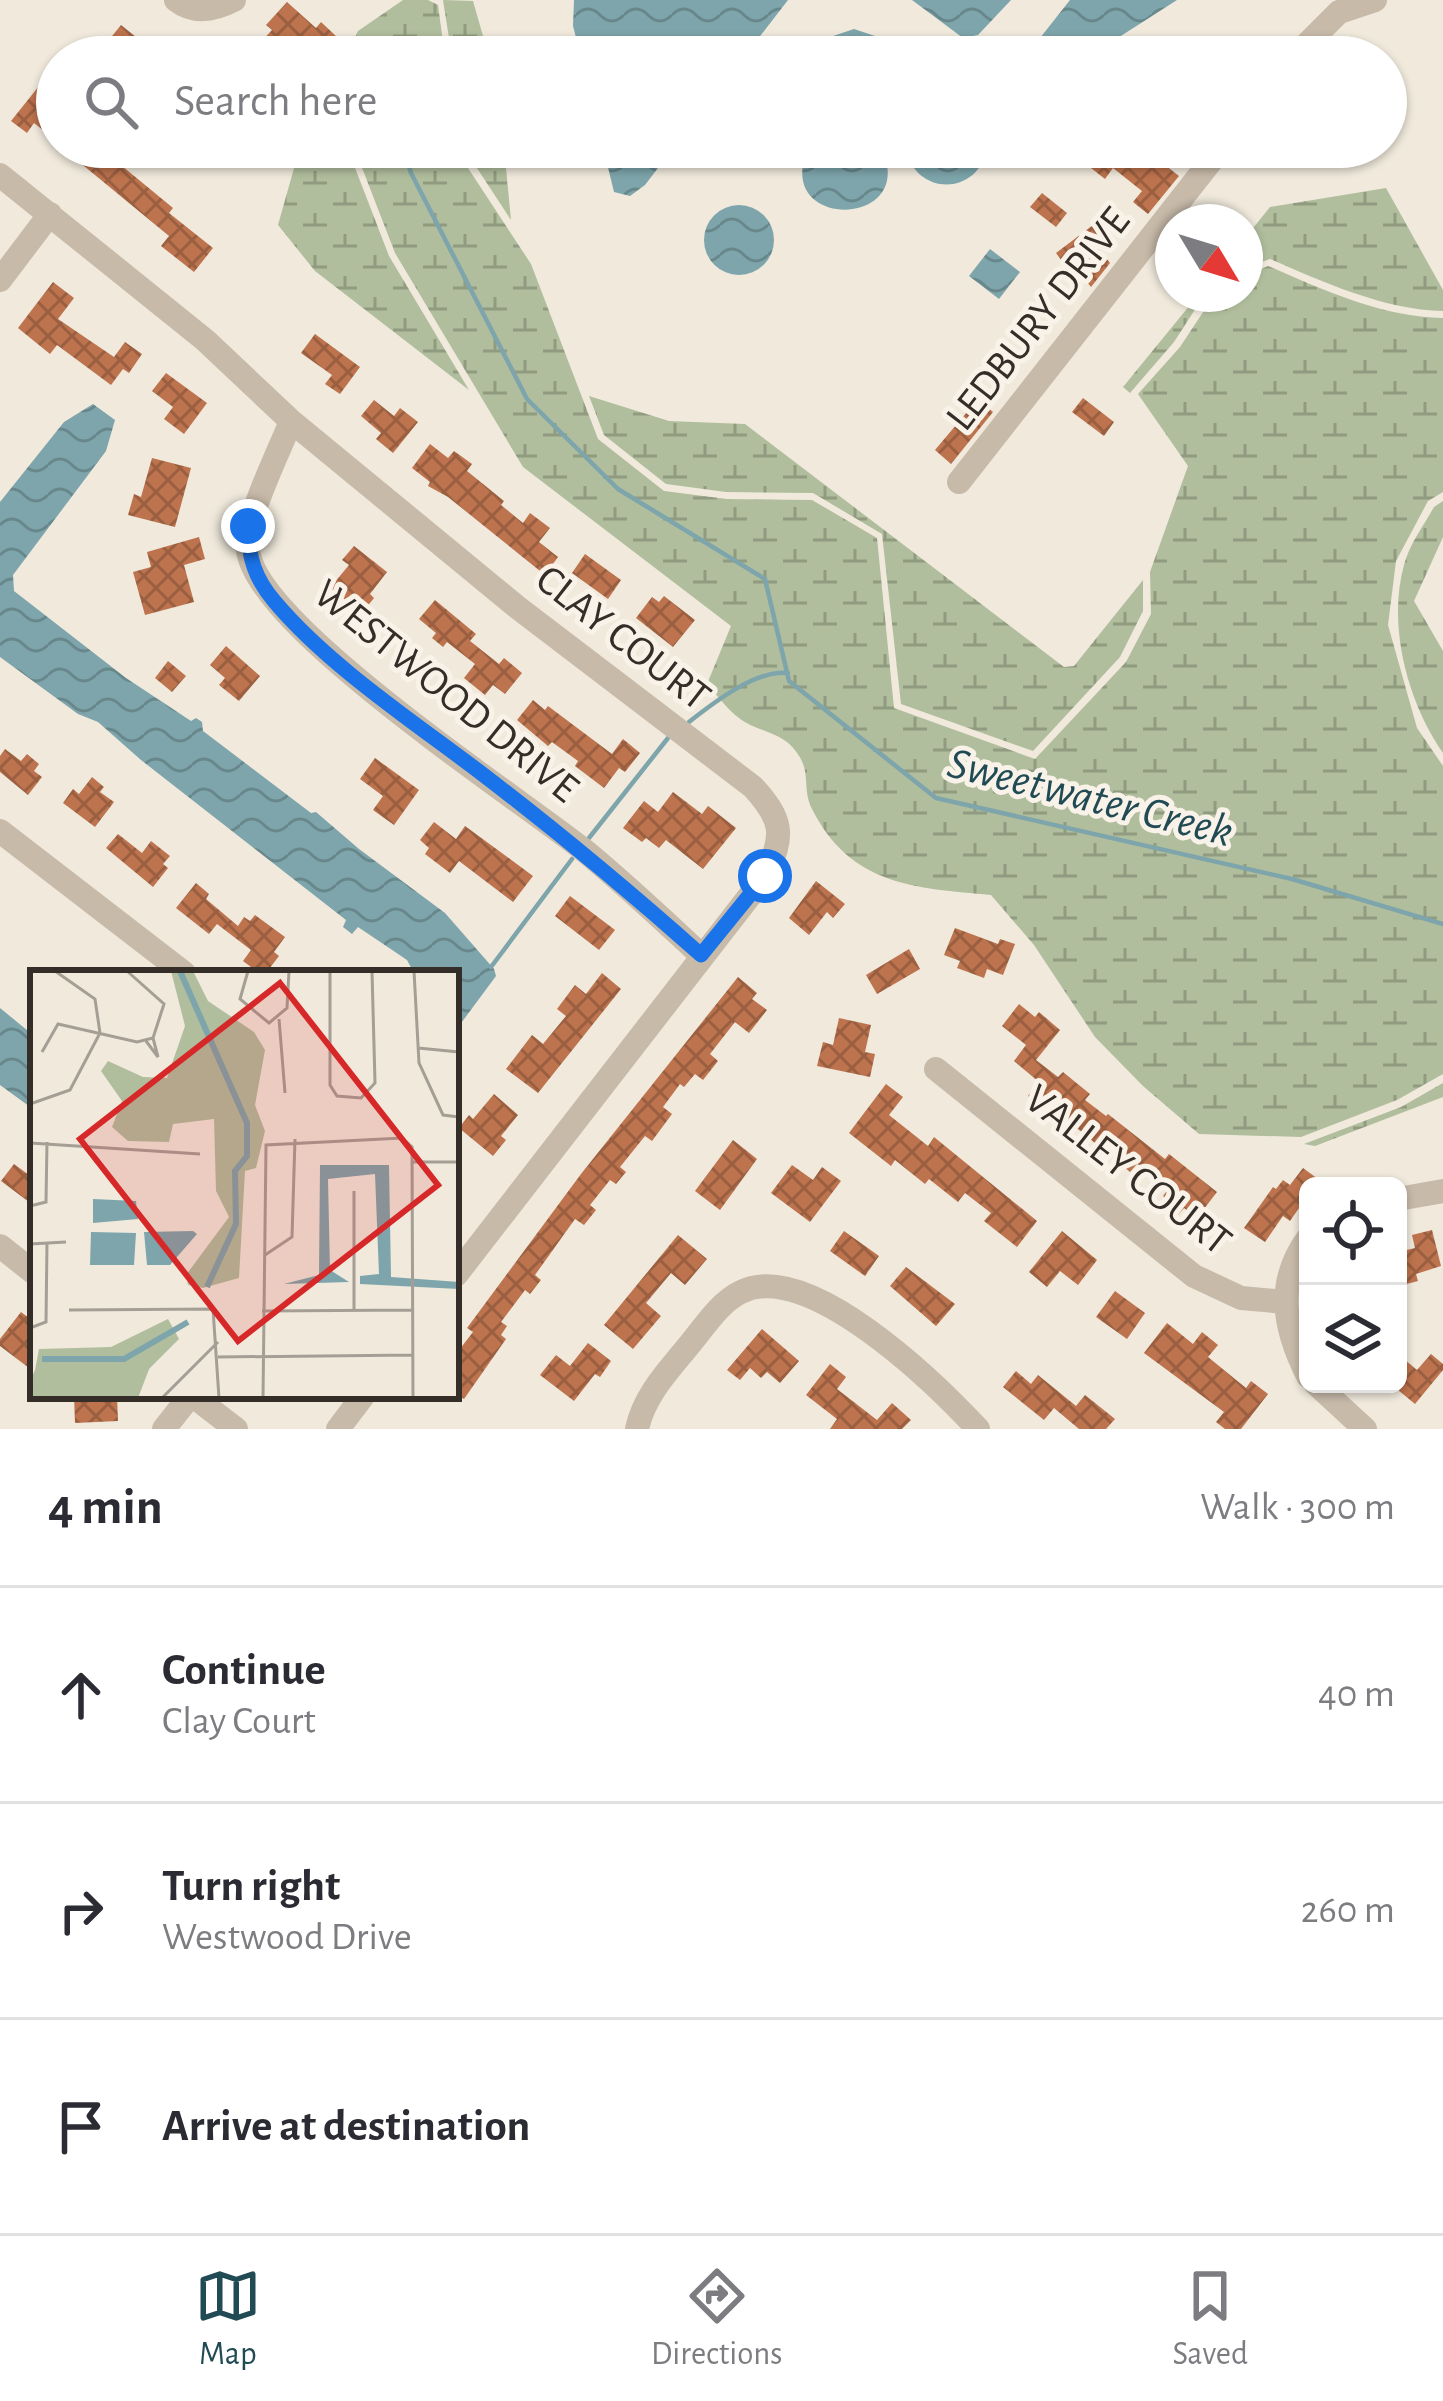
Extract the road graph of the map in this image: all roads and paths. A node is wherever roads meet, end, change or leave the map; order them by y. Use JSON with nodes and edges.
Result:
{"nodes":[{"id":1,"x":176,"y":0,"type":"edge"},
{"id":2,"x":234,"y":0,"type":"edge"},
{"id":3,"x":1375,"y":0,"type":"edge"},
{"id":4,"x":1315,"y":36,"type":"edge"},
{"id":5,"x":1206,"y":168,"type":"edge"},
{"id":6,"x":0,"y":175,"type":"edge"},
{"id":7,"x":50,"y":214,"type":"junction"},
{"id":8,"x":0,"y":280,"type":"edge"},
{"id":9,"x":291,"y":421,"type":"junction"},
{"id":10,"x":959,"y":482,"type":"dead end"},
{"id":11,"x":0,"y":831,"type":"edge"},
{"id":12,"x":701,"y":955,"type":"junction"},
{"id":13,"x":180,"y":970,"type":"edge"},
{"id":14,"x":936,"y":1069,"type":"dead end"},
{"id":15,"x":1443,"y":1191,"type":"edge"},
{"id":16,"x":1407,"y":1197,"type":"edge"},
{"id":17,"x":0,"y":1246,"type":"edge"},
{"id":18,"x":1299,"y":1254,"type":"edge"},
{"id":19,"x":30,"y":1270,"type":"edge"},
{"id":20,"x":459,"y":1271,"type":"edge"},
{"id":21,"x":1285,"y":1302,"type":"junction"},
{"id":22,"x":1299,"y":1355,"type":"edge"},
{"id":23,"x":1326,"y":1393,"type":"edge"},
{"id":24,"x":189,"y":1399,"type":"edge"},
{"id":25,"x":196,"y":1399,"type":"edge"},
{"id":26,"x":361,"y":1399,"type":"edge"},
{"id":27,"x":164,"y":1429,"type":"edge"},
{"id":28,"x":236,"y":1429,"type":"edge"},
{"id":29,"x":338,"y":1429,"type":"edge"},
{"id":30,"x":637,"y":1429,"type":"edge"},
{"id":31,"x":978,"y":1429,"type":"edge"},
{"id":32,"x":1365,"y":1429,"type":"edge"}],
"edges":[{"from":1,"to":2,"type":"street"},
{"from":3,"to":4,"type":"street"},
{"from":5,"to":10,"type":"street","name":"LEDBURY DRIVE"},
{"from":6,"to":7,"type":"street"},
{"from":7,"to":8,"type":"street"},
{"from":7,"to":9,"type":"street"},
{"from":9,"to":12,"type":"street","name":"WESTWOOD DRIVE"},
{"from":9,"to":12,"type":"street","name":"CLAY COURT"},
{"from":11,"to":13,"type":"street"},
{"from":12,"to":20,"type":"street"},
{"from":14,"to":21,"type":"street","name":"VALLEY COURT"},
{"from":15,"to":16,"type":"street"},
{"from":17,"to":19,"type":"street"},
{"from":18,"to":21,"type":"street"},
{"from":21,"to":22,"type":"street"},
{"from":23,"to":32,"type":"street"},
{"from":24,"to":27,"type":"street"},
{"from":25,"to":28,"type":"street"},
{"from":26,"to":29,"type":"street"},
{"from":30,"to":31,"type":"street"}]}
